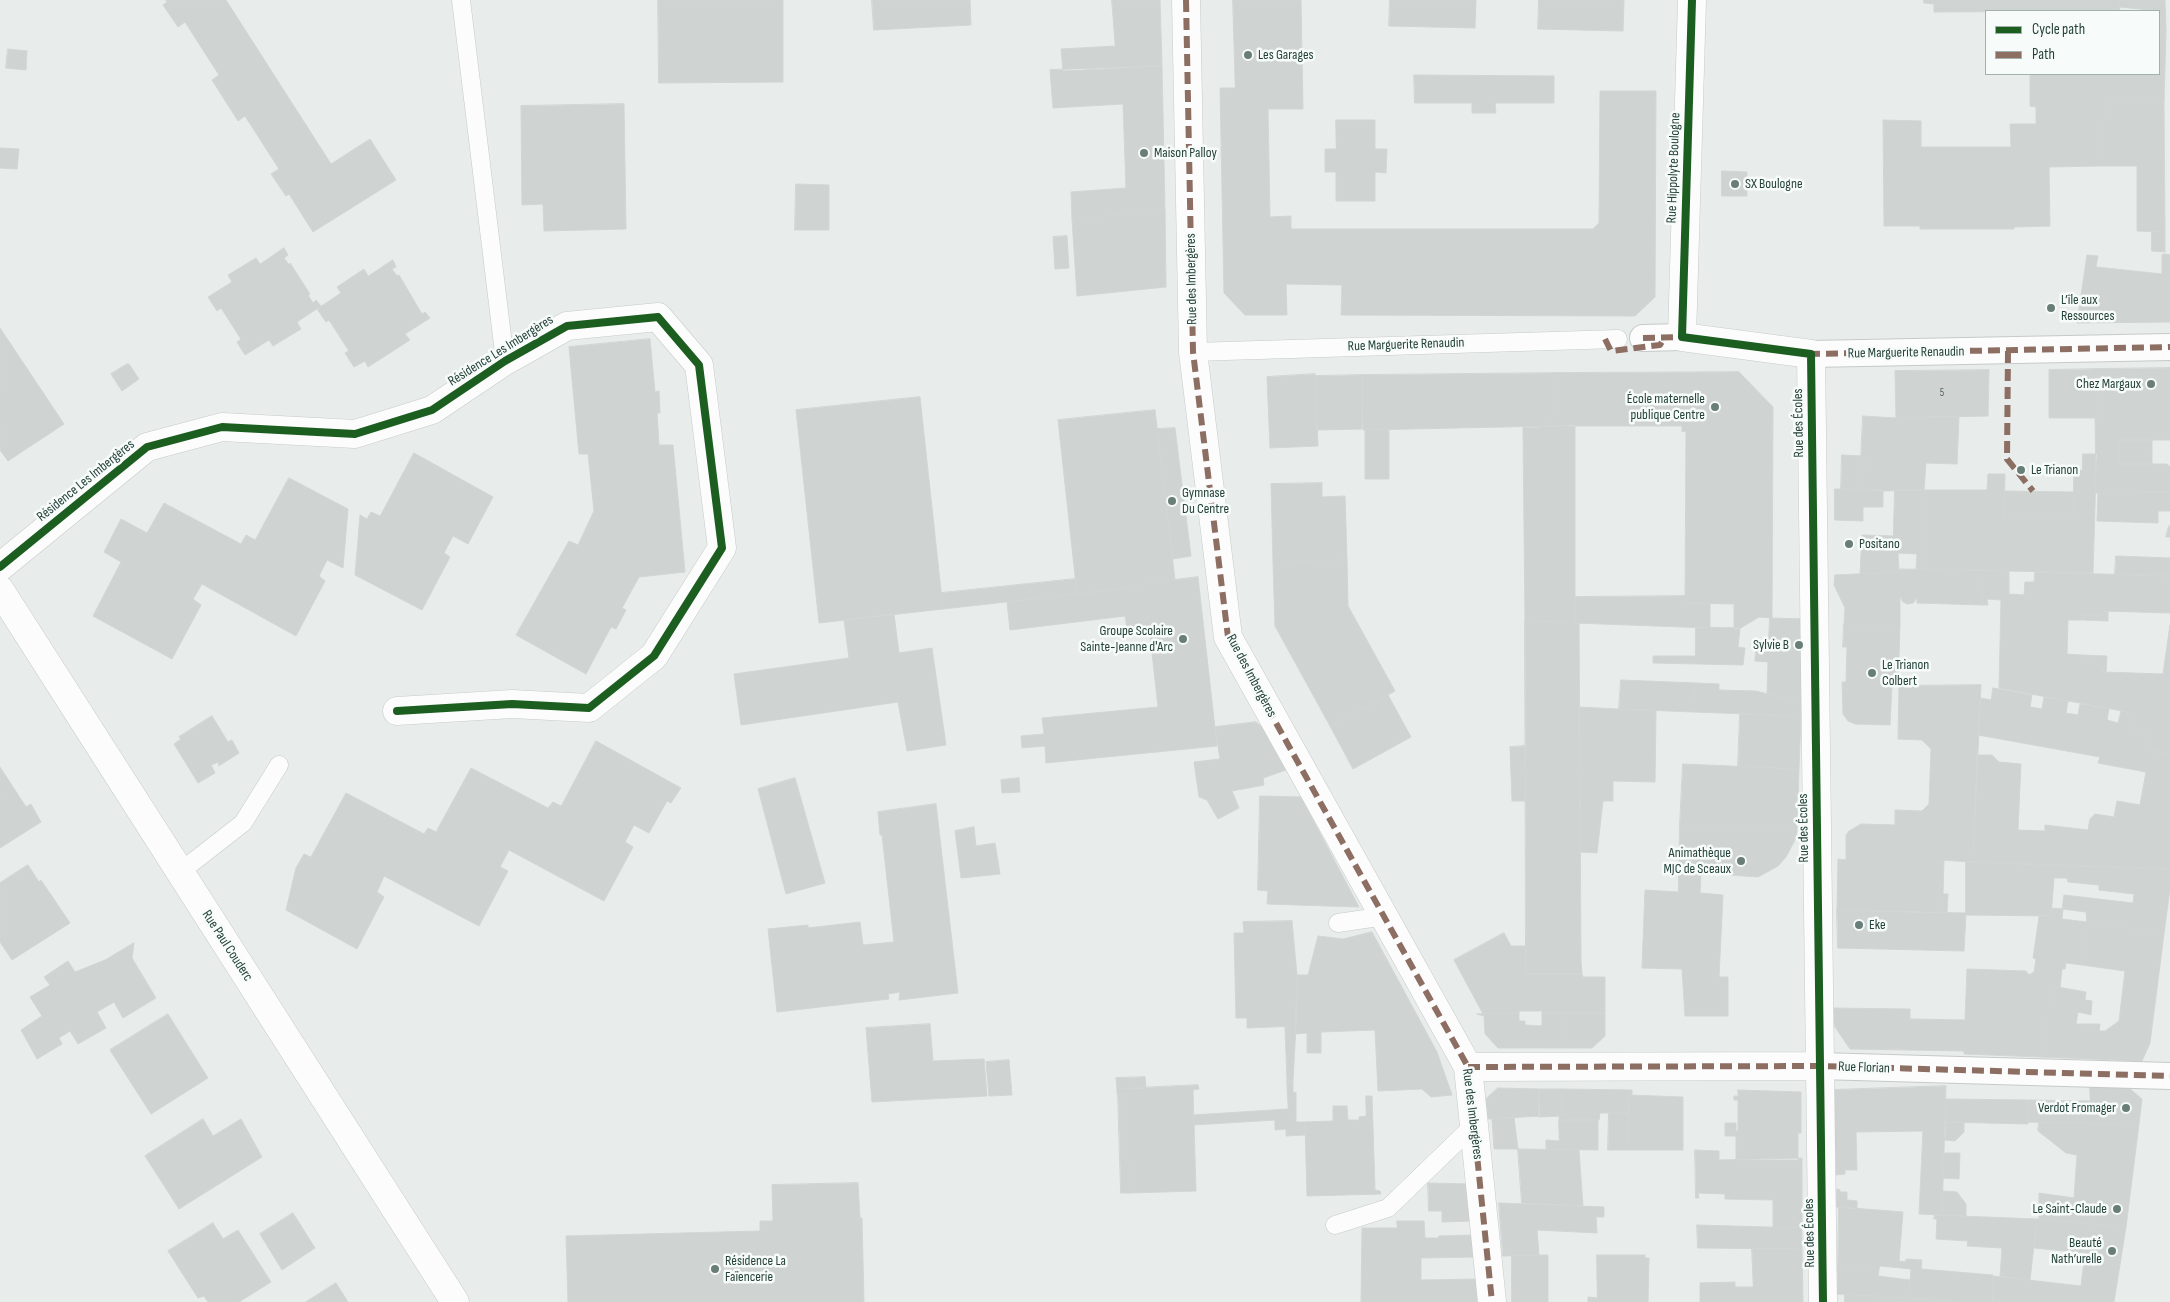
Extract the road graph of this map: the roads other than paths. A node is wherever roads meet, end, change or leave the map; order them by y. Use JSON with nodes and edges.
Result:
{"nodes":[{"id":1,"x":461,"y":0,"type":"edge"},
{"id":2,"x":1186,"y":0,"type":"edge"},
{"id":3,"x":1692,"y":0,"type":"edge"},
{"id":4,"x":1682,"y":337,"type":"junction"},
{"id":5,"x":1631,"y":338,"type":"joint"},
{"id":6,"x":2170,"y":347,"type":"edge"},
{"id":7,"x":1193,"y":352,"type":"junction"},
{"id":8,"x":1811,"y":354,"type":"junction"},
{"id":9,"x":505,"y":360,"type":"junction"},
{"id":10,"x":0,"y":567,"type":"edge"},
{"id":11,"x":0,"y":590,"type":"edge"},
{"id":12,"x":397,"y":712,"type":"dead end"},
{"id":13,"x":279,"y":765,"type":"dead end"},
{"id":14,"x":180,"y":872,"type":"junction"},
{"id":15,"x":1384,"y":916,"type":"junction"},
{"id":16,"x":1338,"y":923,"type":"dead end"},
{"id":17,"x":1820,"y":1066,"type":"junction"},
{"id":18,"x":1468,"y":1067,"type":"junction"},
{"id":19,"x":2170,"y":1076,"type":"edge"},
{"id":20,"x":1474,"y":1125,"type":"junction"},
{"id":21,"x":1335,"y":1225,"type":"dead end"},
{"id":22,"x":455,"y":1302,"type":"edge"},
{"id":23,"x":1492,"y":1302,"type":"edge"},
{"id":24,"x":1823,"y":1302,"type":"edge"}],
"edges":[{"from":1,"to":9,"type":"lane"},
{"from":2,"to":7,"type":"street","name":"Rue des Imbergères"},
{"from":3,"to":4,"type":"street","name":"Rue Hippolyte Boulogne"},
{"from":4,"to":5,"type":"street","name":"Rue Marguerite Renaudin"},
{"from":4,"to":8,"type":"street","name":"Rue Marguerite Renaudin"},
{"from":5,"to":7,"type":"lane","name":"Rue Marguerite Renaudin"},
{"from":6,"to":8,"type":"street","name":"Rue Marguerite Renaudin"},
{"from":7,"to":15,"type":"street","name":"Rue des Imbergères"},
{"from":8,"to":17,"type":"street","name":"Rue des Écoles"},
{"from":9,"to":10,"type":"street","name":"Résidence Les Imbergères"},
{"from":9,"to":12,"type":"street","name":"Résidence Les Imbergères"},
{"from":11,"to":14,"type":"street","name":"Rue Paul Couderc"},
{"from":13,"to":14,"type":"lane"},
{"from":14,"to":22,"type":"street","name":"Rue Paul Couderc"},
{"from":15,"to":16,"type":"lane"},
{"from":15,"to":18,"type":"street","name":"Rue des Imbergères"},
{"from":17,"to":18,"type":"street","name":"Rue Florian"},
{"from":17,"to":19,"type":"street","name":"Rue Florian"},
{"from":17,"to":24,"type":"street","name":"Rue des Écoles"},
{"from":18,"to":20,"type":"street","name":"Rue des Imbergères"},
{"from":20,"to":21,"type":"lane"},
{"from":20,"to":23,"type":"street","name":"Rue des Imbergères"}]}
